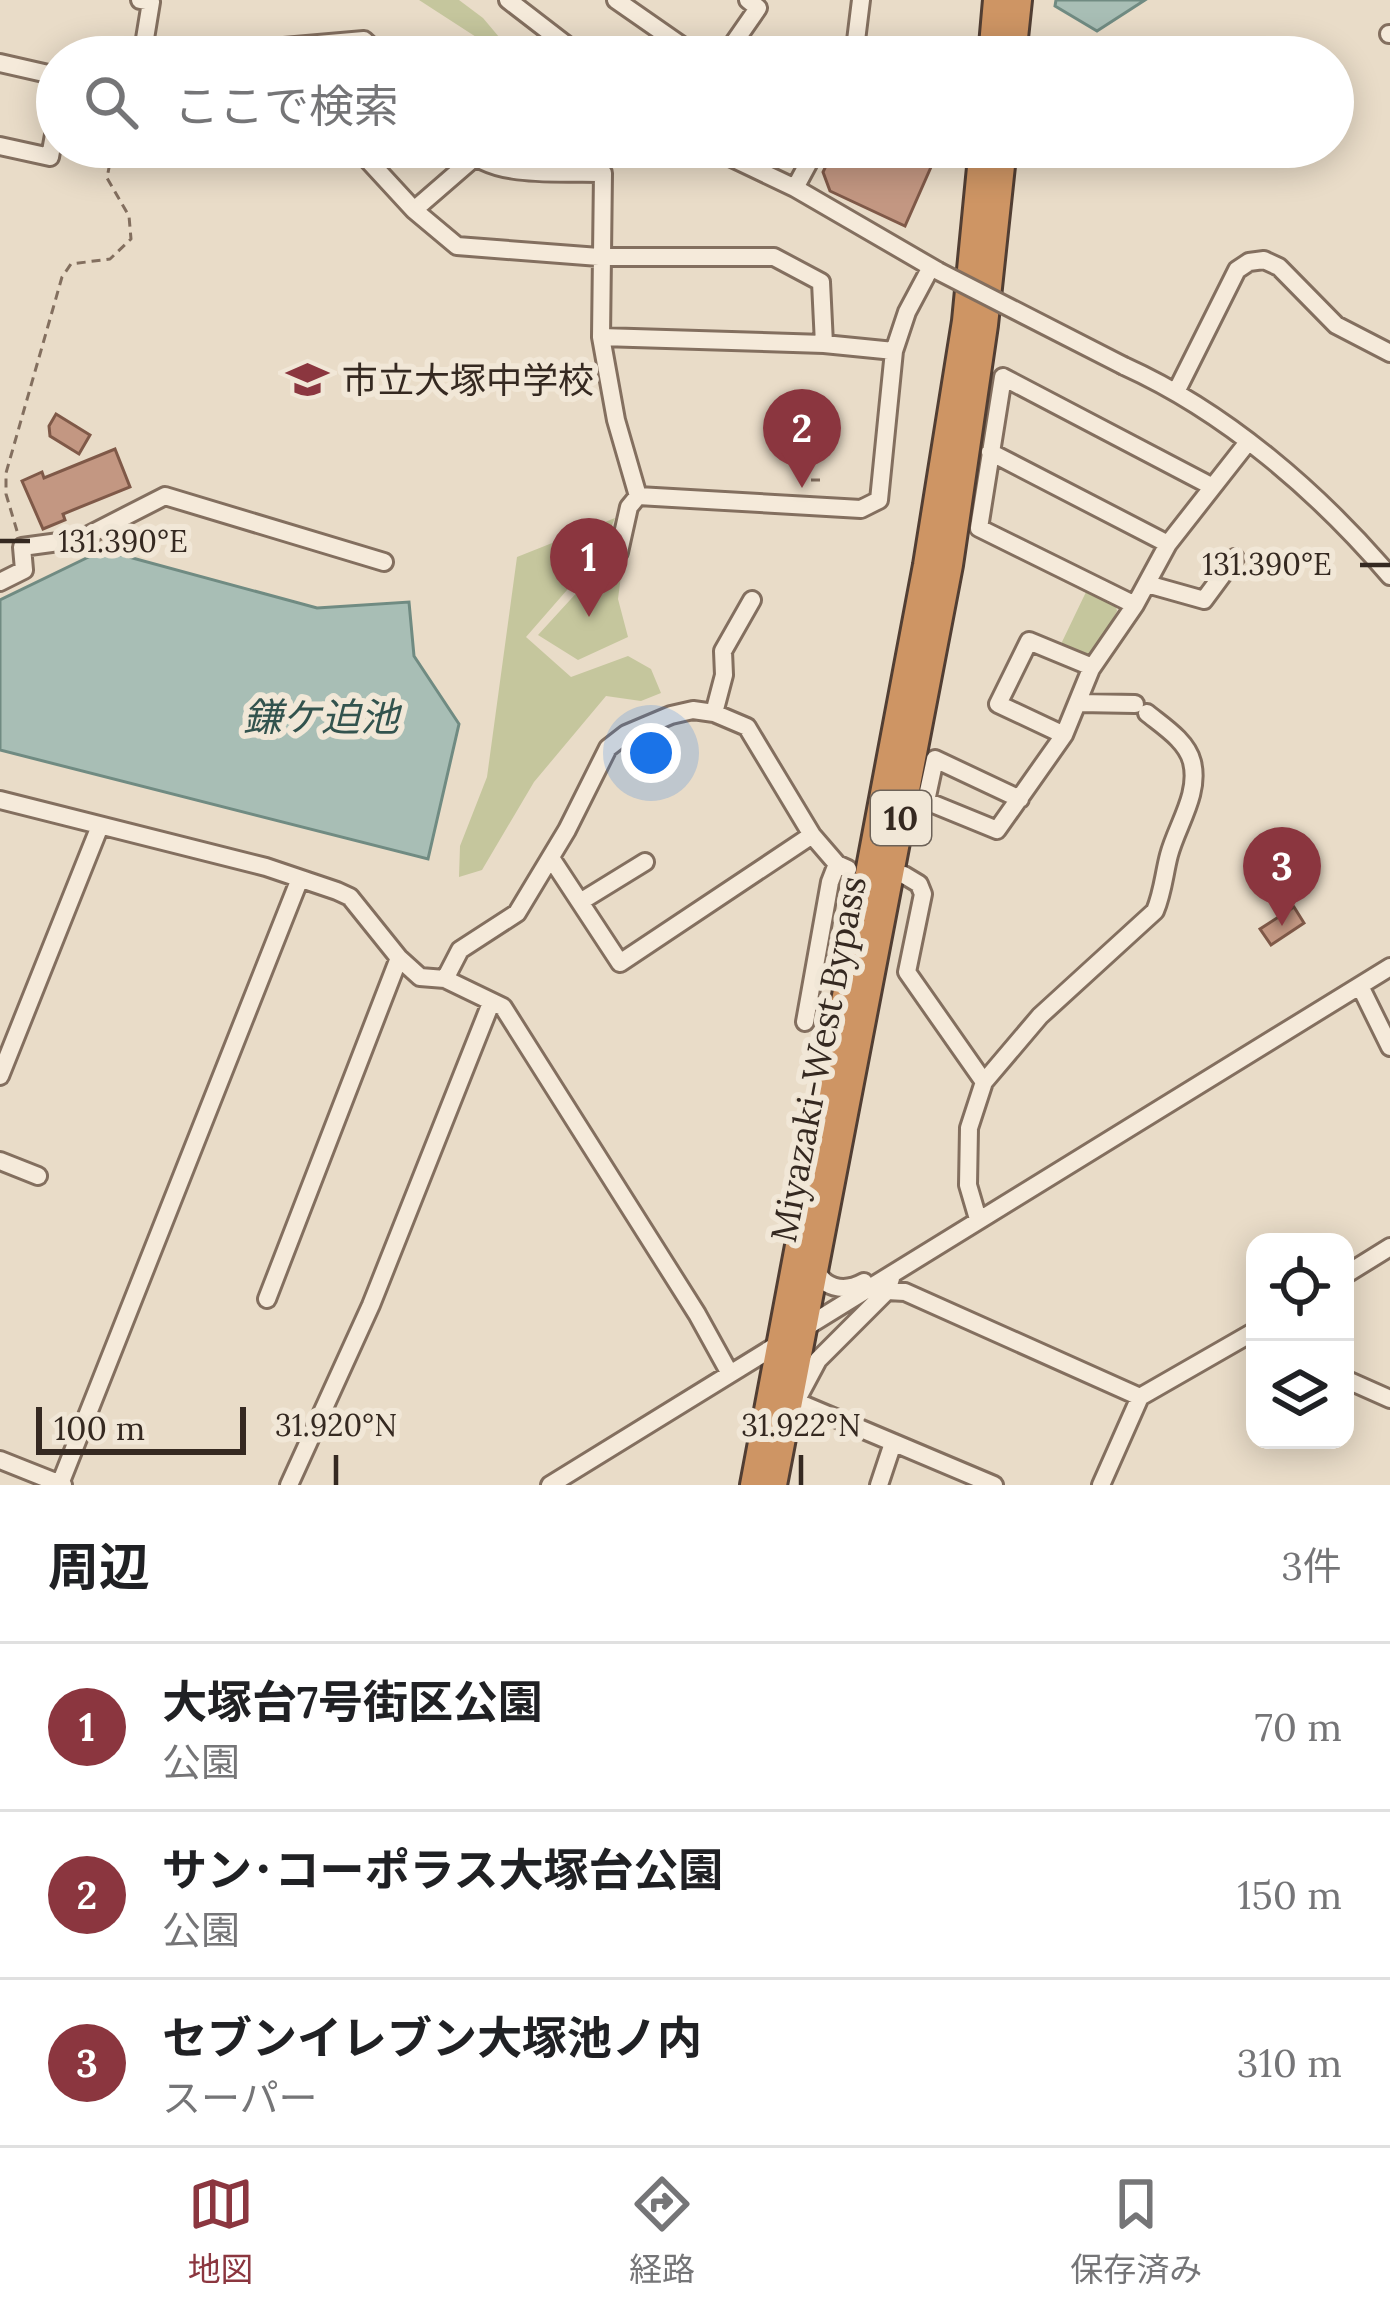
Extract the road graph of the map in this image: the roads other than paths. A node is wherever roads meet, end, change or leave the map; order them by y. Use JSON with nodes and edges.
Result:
{"nodes":[{"id":1,"x":140,"y":0,"type":"edge"},
{"id":2,"x":508,"y":0,"type":"edge"},
{"id":3,"x":616,"y":0,"type":"edge"},
{"id":4,"x":748,"y":0,"type":"edge"},
{"id":5,"x":861,"y":0,"type":"edge"},
{"id":6,"x":996,"y":0,"type":"edge"},
{"id":7,"x":1019,"y":0,"type":"edge"},
{"id":8,"x":145,"y":36,"type":"edge"},
{"id":9,"x":555,"y":36,"type":"edge"},
{"id":10,"x":668,"y":36,"type":"edge"},
{"id":11,"x":739,"y":36,"type":"edge"},
{"id":12,"x":857,"y":36,"type":"edge"},
{"id":13,"x":993,"y":36,"type":"edge"},
{"id":14,"x":1015,"y":36,"type":"edge"},
{"id":15,"x":0,"y":63,"type":"edge"},
{"id":16,"x":36,"y":71,"type":"edge"},
{"id":17,"x":0,"y":146,"type":"edge"},
{"id":18,"x":36,"y":154,"type":"edge"},
{"id":19,"x":375,"y":168,"type":"edge"},
{"id":20,"x":455,"y":168,"type":"edge"},
{"id":21,"x":501,"y":168,"type":"edge"},
{"id":22,"x":753,"y":168,"type":"edge"},
{"id":23,"x":806,"y":168,"type":"edge"},
{"id":24,"x":980,"y":168,"type":"edge"},
{"id":25,"x":1002,"y":168,"type":"edge"},
{"id":26,"x":795,"y":188,"type":"junction"},
{"id":27,"x":414,"y":210,"type":"junction"},
{"id":28,"x":599,"y":256,"type":"junction"},
{"id":29,"x":934,"y":269,"type":"junction"},
{"id":30,"x":601,"y":338,"type":"junction"},
{"id":31,"x":824,"y":344,"type":"junction"},
{"id":32,"x":894,"y":350,"type":"junction"},
{"id":33,"x":1390,"y":353,"type":"edge"},
{"id":34,"x":1177,"y":390,"type":"junction"},
{"id":35,"x":1248,"y":442,"type":"junction"},
{"id":36,"x":990,"y":452,"type":"junction"},
{"id":37,"x":1211,"y":486,"type":"junction"},
{"id":38,"x":638,"y":496,"type":"junction"},
{"id":39,"x":1168,"y":544,"type":"junction"},
{"id":40,"x":619,"y":552,"type":"dead end"},
{"id":41,"x":1235,"y":558,"type":"dead end"},
{"id":42,"x":384,"y":562,"type":"dead end"},
{"id":43,"x":1390,"y":576,"type":"edge"},
{"id":44,"x":0,"y":582,"type":"edge"},
{"id":45,"x":1147,"y":584,"type":"junction"},
{"id":46,"x":752,"y":600,"type":"dead end"},
{"id":47,"x":1135,"y":605,"type":"junction"},
{"id":48,"x":1092,"y":667,"type":"junction"},
{"id":49,"x":1079,"y":703,"type":"junction"},
{"id":50,"x":714,"y":713,"type":"junction"},
{"id":51,"x":1064,"y":735,"type":"junction"},
{"id":52,"x":0,"y":800,"type":"edge"},
{"id":53,"x":1020,"y":800,"type":"junction"},
{"id":54,"x":100,"y":826,"type":"junction"},
{"id":55,"x":812,"y":835,"type":"junction"},
{"id":56,"x":551,"y":858,"type":"junction"},
{"id":57,"x":646,"y":862,"type":"dead end"},
{"id":58,"x":904,"y":875,"type":"dead end"},
{"id":59,"x":299,"y":881,"type":"junction"},
{"id":60,"x":580,"y":902,"type":"junction"},
{"id":61,"x":399,"y":958,"type":"junction"},
{"id":62,"x":1390,"y":967,"type":"edge"},
{"id":63,"x":445,"y":979,"type":"junction"},
{"id":64,"x":1360,"y":986,"type":"junction"},
{"id":65,"x":491,"y":1003,"type":"junction"},
{"id":66,"x":805,"y":1022,"type":"dead end"},
{"id":67,"x":1390,"y":1047,"type":"edge"},
{"id":68,"x":0,"y":1076,"type":"edge"},
{"id":69,"x":984,"y":1082,"type":"junction"},
{"id":70,"x":0,"y":1161,"type":"edge"},
{"id":71,"x":38,"y":1176,"type":"dead end"},
{"id":72,"x":978,"y":1219,"type":"junction"},
{"id":73,"x":1390,"y":1247,"type":"edge"},
{"id":74,"x":817,"y":1258,"type":"junction"},
{"id":75,"x":1354,"y":1269,"type":"edge"},
{"id":76,"x":890,"y":1282,"type":"junction"},
{"id":77,"x":267,"y":1299,"type":"dead end"},
{"id":78,"x":791,"y":1338,"type":"junction"},
{"id":79,"x":1246,"y":1339,"type":"edge"},
{"id":80,"x":729,"y":1372,"type":"junction"},
{"id":81,"x":1354,"y":1383,"type":"edge"},
{"id":82,"x":1140,"y":1397,"type":"junction"},
{"id":83,"x":1390,"y":1399,"type":"edge"},
{"id":84,"x":791,"y":1412,"type":"junction"},
{"id":85,"x":893,"y":1443,"type":"junction"},
{"id":86,"x":0,"y":1460,"type":"edge"},
{"id":87,"x":62,"y":1484,"type":"edge"},
{"id":88,"x":289,"y":1485,"type":"edge"},
{"id":89,"x":550,"y":1485,"type":"edge"},
{"id":90,"x":753,"y":1485,"type":"edge"},
{"id":91,"x":774,"y":1485,"type":"edge"},
{"id":92,"x":879,"y":1485,"type":"edge"},
{"id":93,"x":994,"y":1485,"type":"edge"},
{"id":94,"x":1101,"y":1485,"type":"edge"}],
"edges":[{"from":1,"to":8,"type":"street"},
{"from":2,"to":9,"type":"street"},
{"from":3,"to":10,"type":"street"},
{"from":4,"to":11,"type":"street"},
{"from":5,"to":12,"type":"street"},
{"from":6,"to":13,"type":"highway"},
{"from":7,"to":14,"type":"highway"},
{"from":15,"to":16,"type":"street"},
{"from":17,"to":18,"type":"street"},
{"from":19,"to":27,"type":"street"},
{"from":20,"to":27,"type":"street"},
{"from":21,"to":28,"type":"street"},
{"from":22,"to":26,"type":"street"},
{"from":23,"to":26,"type":"street"},
{"from":24,"to":78,"type":"highway","name":"Miyazaki-West Bypass","number":"10"},
{"from":25,"to":74,"type":"highway","name":"Miyazaki-West Bypass","number":"10"},
{"from":26,"to":29,"type":"street"},
{"from":27,"to":28,"type":"street"},
{"from":28,"to":30,"type":"street"},
{"from":28,"to":31,"type":"street"},
{"from":29,"to":32,"type":"street"},
{"from":29,"to":34,"type":"street","bridge":true},
{"from":30,"to":31,"type":"street"},
{"from":30,"to":38,"type":"street"},
{"from":31,"to":32,"type":"street"},
{"from":32,"to":38,"type":"street"},
{"from":33,"to":34,"type":"street"},
{"from":34,"to":35,"type":"street"},
{"from":35,"to":37,"type":"street"},
{"from":35,"to":43,"type":"street"},
{"from":36,"to":37,"type":"street"},
{"from":36,"to":39,"type":"street"},
{"from":36,"to":47,"type":"street"},
{"from":37,"to":39,"type":"street"},
{"from":38,"to":40,"type":"street"},
{"from":39,"to":45,"type":"street"},
{"from":41,"to":45,"type":"street"},
{"from":42,"to":44,"type":"street"},
{"from":45,"to":47,"type":"street"},
{"from":46,"to":50,"type":"street"},
{"from":47,"to":48,"type":"street"},
{"from":48,"to":49,"type":"street"},
{"from":48,"to":51,"type":"street"},
{"from":49,"to":51,"type":"street"},
{"from":49,"to":69,"type":"street"},
{"from":50,"to":55,"type":"street"},
{"from":50,"to":56,"type":"street"},
{"from":51,"to":53,"type":"street"},
{"from":52,"to":54,"type":"street"},
{"from":53,"to":53,"type":"street"},
{"from":54,"to":59,"type":"street"},
{"from":54,"to":68,"type":"street"},
{"from":55,"to":60,"type":"street"},
{"from":55,"to":66,"type":"street"},
{"from":56,"to":60,"type":"street"},
{"from":56,"to":63,"type":"street"},
{"from":57,"to":60,"type":"street"},
{"from":58,"to":69,"type":"street"},
{"from":59,"to":61,"type":"street"},
{"from":59,"to":87,"type":"street"},
{"from":61,"to":63,"type":"street"},
{"from":61,"to":77,"type":"street"},
{"from":62,"to":64,"type":"street"},
{"from":63,"to":65,"type":"street"},
{"from":64,"to":67,"type":"street"},
{"from":64,"to":72,"type":"street"},
{"from":65,"to":80,"type":"street"},
{"from":65,"to":88,"type":"street"},
{"from":69,"to":72,"type":"street"},
{"from":70,"to":71,"type":"street"},
{"from":72,"to":76,"type":"street"},
{"from":73,"to":75,"type":"street"},
{"from":74,"to":76,"type":"street"},
{"from":74,"to":78,"type":"highway","name":"Miyazaki-West Bypass","number":"10"},
{"from":76,"to":78,"type":"street"},
{"from":76,"to":82,"type":"street"},
{"from":76,"to":84,"type":"street"},
{"from":78,"to":80,"type":"street"},
{"from":78,"to":84,"type":"highway","name":"Miyazaki-West Bypass","number":"10"},
{"from":78,"to":90,"type":"highway","name":"Miyazaki-West Bypass","number":"10"},
{"from":79,"to":82,"type":"street"},
{"from":80,"to":89,"type":"street"},
{"from":81,"to":83,"type":"street"},
{"from":82,"to":94,"type":"street"},
{"from":84,"to":85,"type":"street"},
{"from":84,"to":91,"type":"highway","name":"Miyazaki-West Bypass","number":"10"},
{"from":85,"to":92,"type":"street"},
{"from":85,"to":93,"type":"street"},
{"from":86,"to":87,"type":"street"}]}
